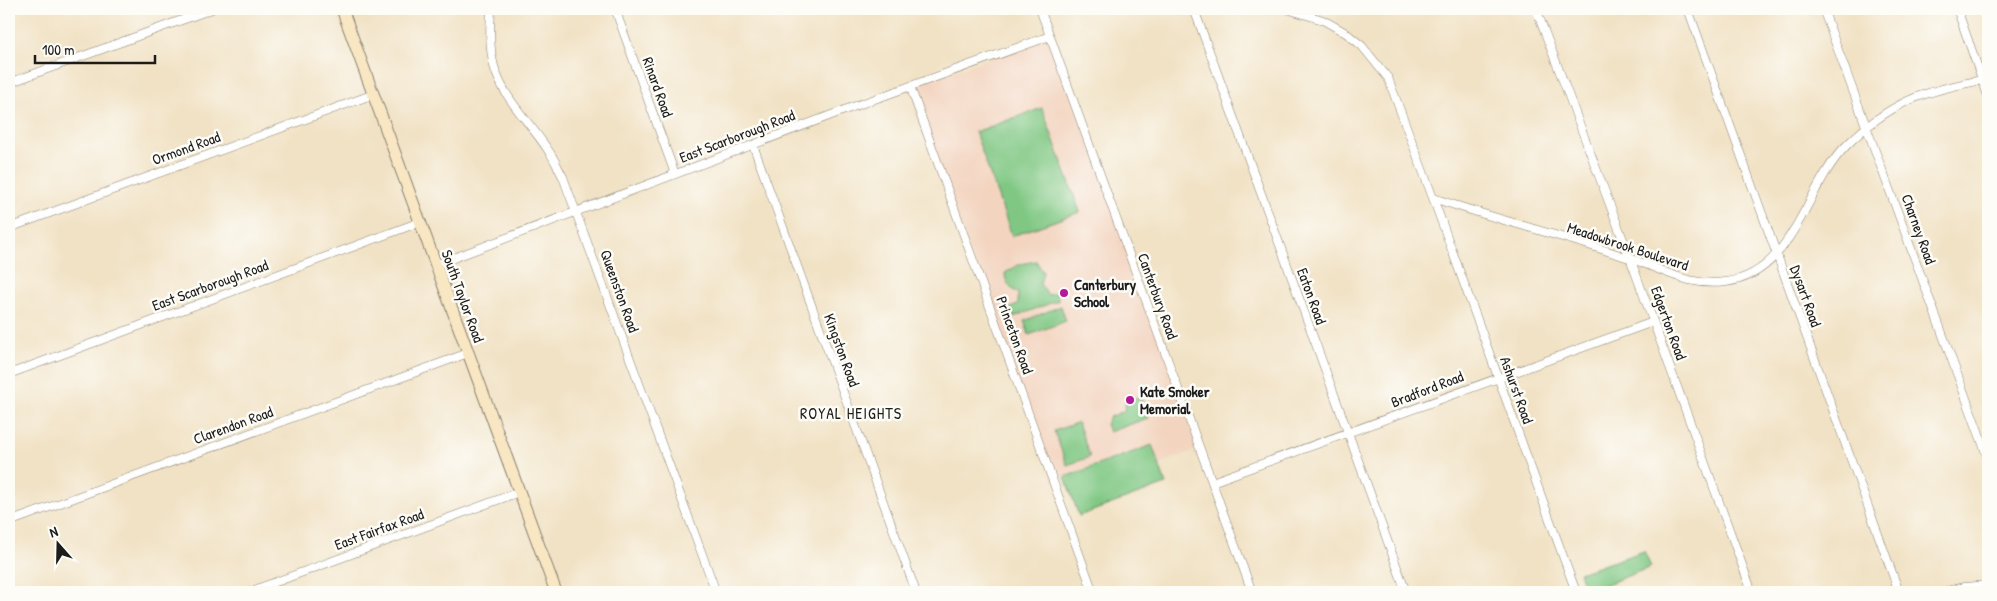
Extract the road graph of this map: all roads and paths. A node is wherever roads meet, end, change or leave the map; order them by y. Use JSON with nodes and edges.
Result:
{"nodes":[{"id":1,"x":212,"y":9,"type":"edge"},
{"id":2,"x":342,"y":9,"type":"edge"},
{"id":3,"x":491,"y":9,"type":"edge"},
{"id":4,"x":615,"y":9,"type":"edge"},
{"id":5,"x":1040,"y":9,"type":"edge"},
{"id":6,"x":1194,"y":9,"type":"edge"},
{"id":7,"x":1289,"y":9,"type":"edge"},
{"id":8,"x":1536,"y":9,"type":"edge"},
{"id":9,"x":1688,"y":9,"type":"edge"},
{"id":10,"x":1823,"y":9,"type":"edge"},
{"id":11,"x":1957,"y":9,"type":"edge"},
{"id":12,"x":1050,"y":36,"type":"junction"},
{"id":13,"x":1985,"y":80,"type":"edge"},
{"id":14,"x":9,"y":83,"type":"edge"},
{"id":15,"x":910,"y":86,"type":"junction"},
{"id":16,"x":374,"y":94,"type":"junction"},
{"id":17,"x":1988,"y":96,"type":"edge"},
{"id":18,"x":1867,"y":127,"type":"junction"},
{"id":19,"x":753,"y":145,"type":"junction"},
{"id":20,"x":675,"y":174,"type":"junction"},
{"id":21,"x":1433,"y":198,"type":"junction"},
{"id":22,"x":575,"y":211,"type":"junction"},
{"id":23,"x":420,"y":222,"type":"junction"},
{"id":24,"x":9,"y":228,"type":"edge"},
{"id":25,"x":1776,"y":254,"type":"junction"},
{"id":26,"x":1630,"y":258,"type":"junction"},
{"id":27,"x":435,"y":265,"type":"junction"},
{"id":28,"x":1653,"y":322,"type":"junction"},
{"id":29,"x":468,"y":353,"type":"junction"},
{"id":30,"x":9,"y":374,"type":"edge"},
{"id":31,"x":1497,"y":377,"type":"junction"},
{"id":32,"x":1347,"y":434,"type":"junction"},
{"id":33,"x":1988,"y":458,"type":"edge"},
{"id":34,"x":1212,"y":482,"type":"junction"},
{"id":35,"x":519,"y":492,"type":"junction"},
{"id":36,"x":9,"y":522,"type":"edge"},
{"id":37,"x":1988,"y":585,"type":"edge"},
{"id":38,"x":249,"y":592,"type":"edge"},
{"id":39,"x":556,"y":592,"type":"edge"},
{"id":40,"x":716,"y":592,"type":"edge"},
{"id":41,"x":916,"y":592,"type":"edge"},
{"id":42,"x":1093,"y":592,"type":"edge"},
{"id":43,"x":1252,"y":592,"type":"edge"},
{"id":44,"x":1406,"y":592,"type":"edge"},
{"id":45,"x":1576,"y":592,"type":"edge"},
{"id":46,"x":1752,"y":592,"type":"edge"},
{"id":47,"x":1899,"y":592,"type":"edge"},
{"id":48,"x":1943,"y":592,"type":"edge"}],
"edges":[{"from":1,"to":14,"type":"street"},
{"from":2,"to":16,"type":"main road","name":"South Taylor Road"},
{"from":3,"to":22,"type":"street","name":"Queenston Road"},
{"from":4,"to":20,"type":"street","name":"Rinard Road"},
{"from":5,"to":12,"type":"street","name":"Canterbury Road"},
{"from":6,"to":32,"type":"street","name":"Eaton Road"},
{"from":7,"to":21,"type":"street"},
{"from":8,"to":26,"type":"street","name":"Edgerton Road"},
{"from":9,"to":25,"type":"street","name":"Dysart Road"},
{"from":10,"to":18,"type":"street","name":"Charney Road"},
{"from":11,"to":13,"type":"street"},
{"from":12,"to":15,"type":"street","name":"East Scarborough Road"},
{"from":12,"to":34,"type":"street","name":"Canterbury Road"},
{"from":13,"to":17,"type":"street"},
{"from":13,"to":18,"type":"street","name":"Meadowbrook Boulevard"},
{"from":15,"to":19,"type":"street","name":"East Scarborough Road"},
{"from":15,"to":42,"type":"street","name":"Princeton Road"},
{"from":16,"to":23,"type":"main road","name":"South Taylor Road"},
{"from":16,"to":24,"type":"street","name":"Ormond Road"},
{"from":18,"to":25,"type":"street","name":"Meadowbrook Boulevard"},
{"from":18,"to":33,"type":"street","name":"Charney Road"},
{"from":19,"to":20,"type":"street","name":"East Scarborough Road"},
{"from":19,"to":41,"type":"street","name":"Kingston Road"},
{"from":20,"to":22,"type":"street","name":"East Scarborough Road"},
{"from":21,"to":26,"type":"street","name":"Meadowbrook Boulevard"},
{"from":21,"to":31,"type":"street","name":"Ashurst Road"},
{"from":22,"to":27,"type":"street","name":"East Scarborough Road"},
{"from":22,"to":40,"type":"street","name":"Queenston Road"},
{"from":23,"to":27,"type":"main road","name":"South Taylor Road"},
{"from":23,"to":30,"type":"street","name":"East Scarborough Road"},
{"from":25,"to":26,"type":"street","name":"Meadowbrook Boulevard"},
{"from":25,"to":47,"type":"street","name":"Dysart Road"},
{"from":26,"to":28,"type":"street","name":"Edgerton Road"},
{"from":27,"to":29,"type":"main road","name":"South Taylor Road"},
{"from":28,"to":31,"type":"street","name":"Bradford Road"},
{"from":28,"to":46,"type":"street","name":"Edgerton Road"},
{"from":29,"to":35,"type":"main road","name":"South Taylor Road"},
{"from":29,"to":36,"type":"street","name":"Clarendon Road"},
{"from":31,"to":32,"type":"street","name":"Bradford Road"},
{"from":31,"to":45,"type":"street","name":"Ashurst Road"},
{"from":32,"to":34,"type":"street","name":"Bradford Road"},
{"from":32,"to":44,"type":"street","name":"Eaton Road"},
{"from":34,"to":43,"type":"street","name":"Canterbury Road"},
{"from":35,"to":38,"type":"street","name":"East Fairfax Road"},
{"from":35,"to":39,"type":"main road","name":"South Taylor Road"},
{"from":37,"to":48,"type":"street"}]}
